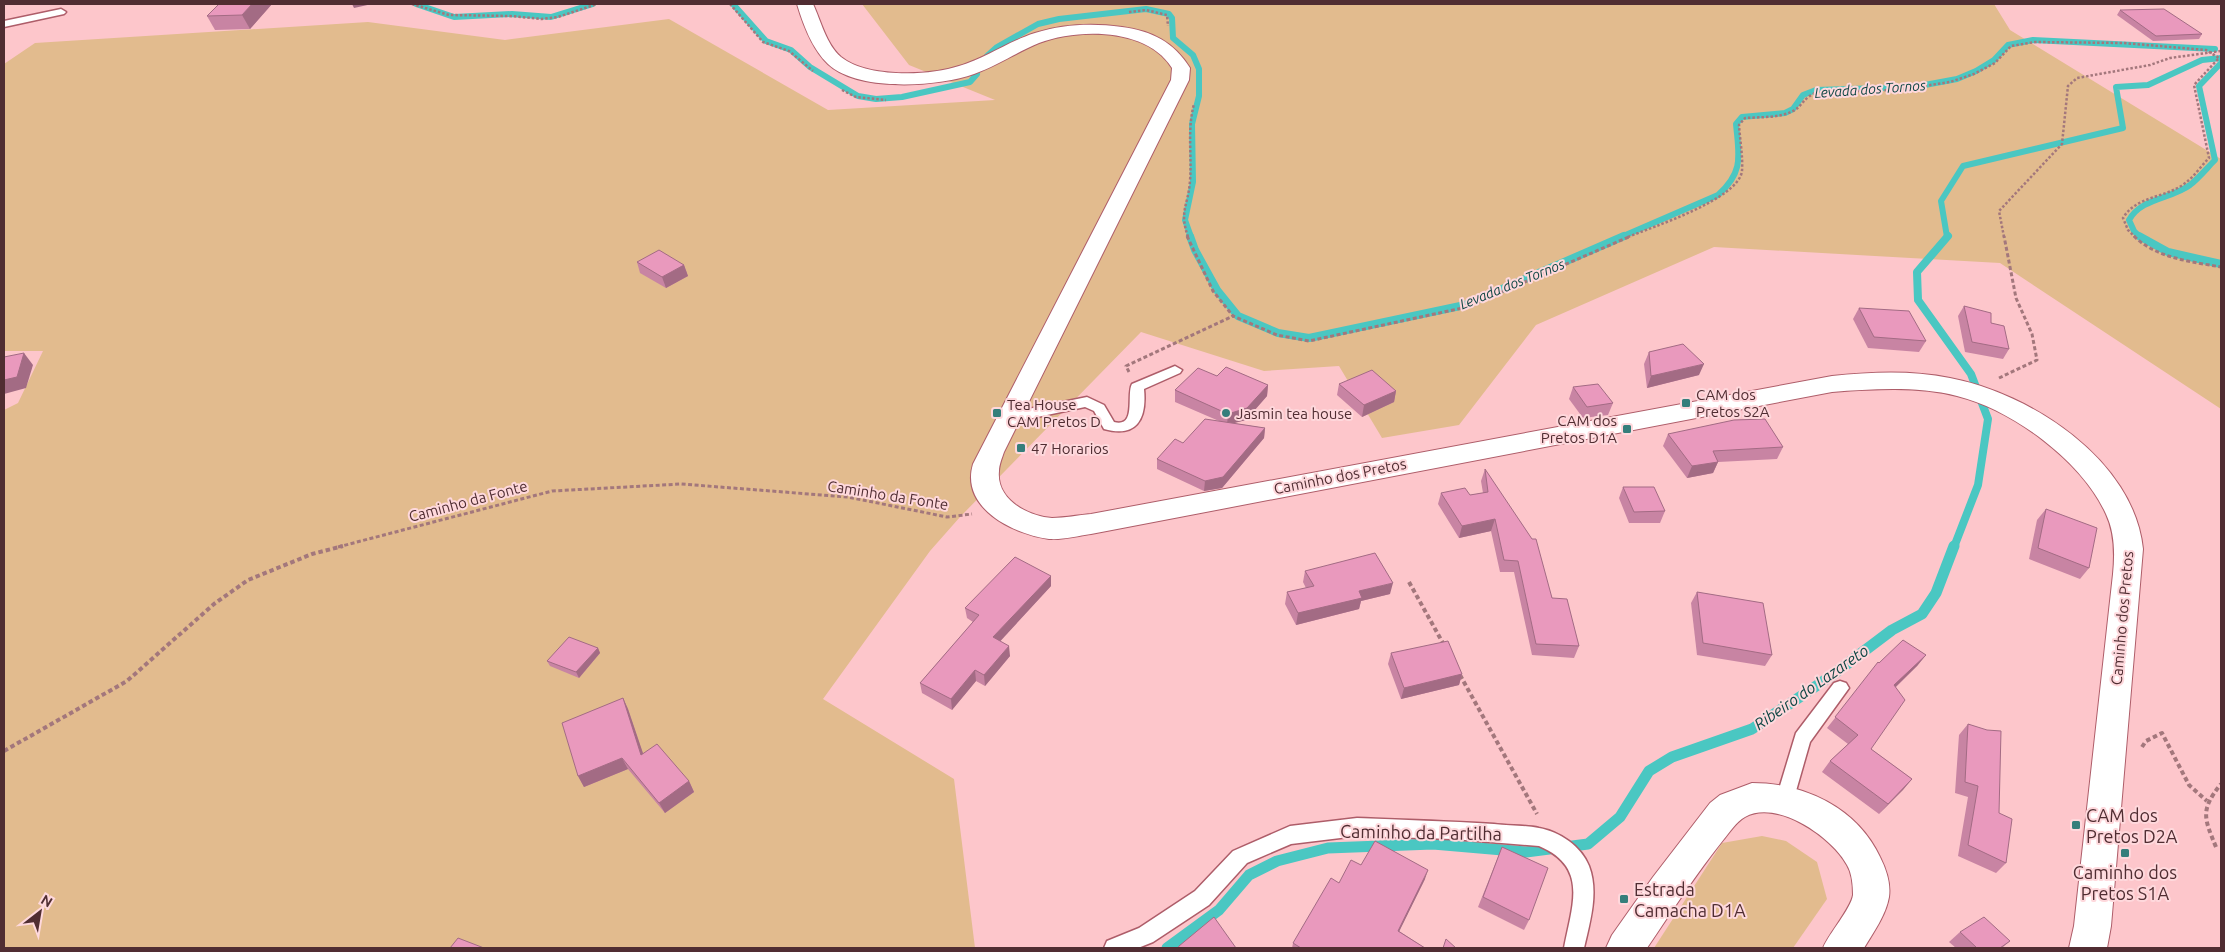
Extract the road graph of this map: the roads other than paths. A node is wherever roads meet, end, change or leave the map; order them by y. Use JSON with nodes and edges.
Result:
{"nodes":[{"id":1,"x":805,"y":4,"type":"edge"},
{"id":2,"x":61,"y":12,"type":"dead end"},
{"id":3,"x":4,"y":24,"type":"edge"},
{"id":4,"x":1175,"y":370,"type":"dead end"},
{"id":5,"x":1010,"y":418,"type":"junction"},
{"id":6,"x":1840,"y":688,"type":"dead end"},
{"id":7,"x":1785,"y":799,"type":"junction"},
{"id":8,"x":1114,"y":948,"type":"edge"},
{"id":9,"x":1574,"y":948,"type":"edge"},
{"id":10,"x":1625,"y":948,"type":"edge"},
{"id":11,"x":1842,"y":948,"type":"edge"},
{"id":12,"x":2088,"y":948,"type":"edge"}],
"edges":[{"from":1,"to":5,"type":"main road"},
{"from":2,"to":3,"type":"lane"},
{"from":4,"to":5,"type":"lane"},
{"from":5,"to":12,"type":"main road","name":"Caminho dos Pretos"},
{"from":6,"to":7,"type":"lane"},
{"from":7,"to":10,"type":"main road"},
{"from":7,"to":11,"type":"main road"},
{"from":8,"to":9,"type":"lane","name":"Caminho da Partilha"}]}
